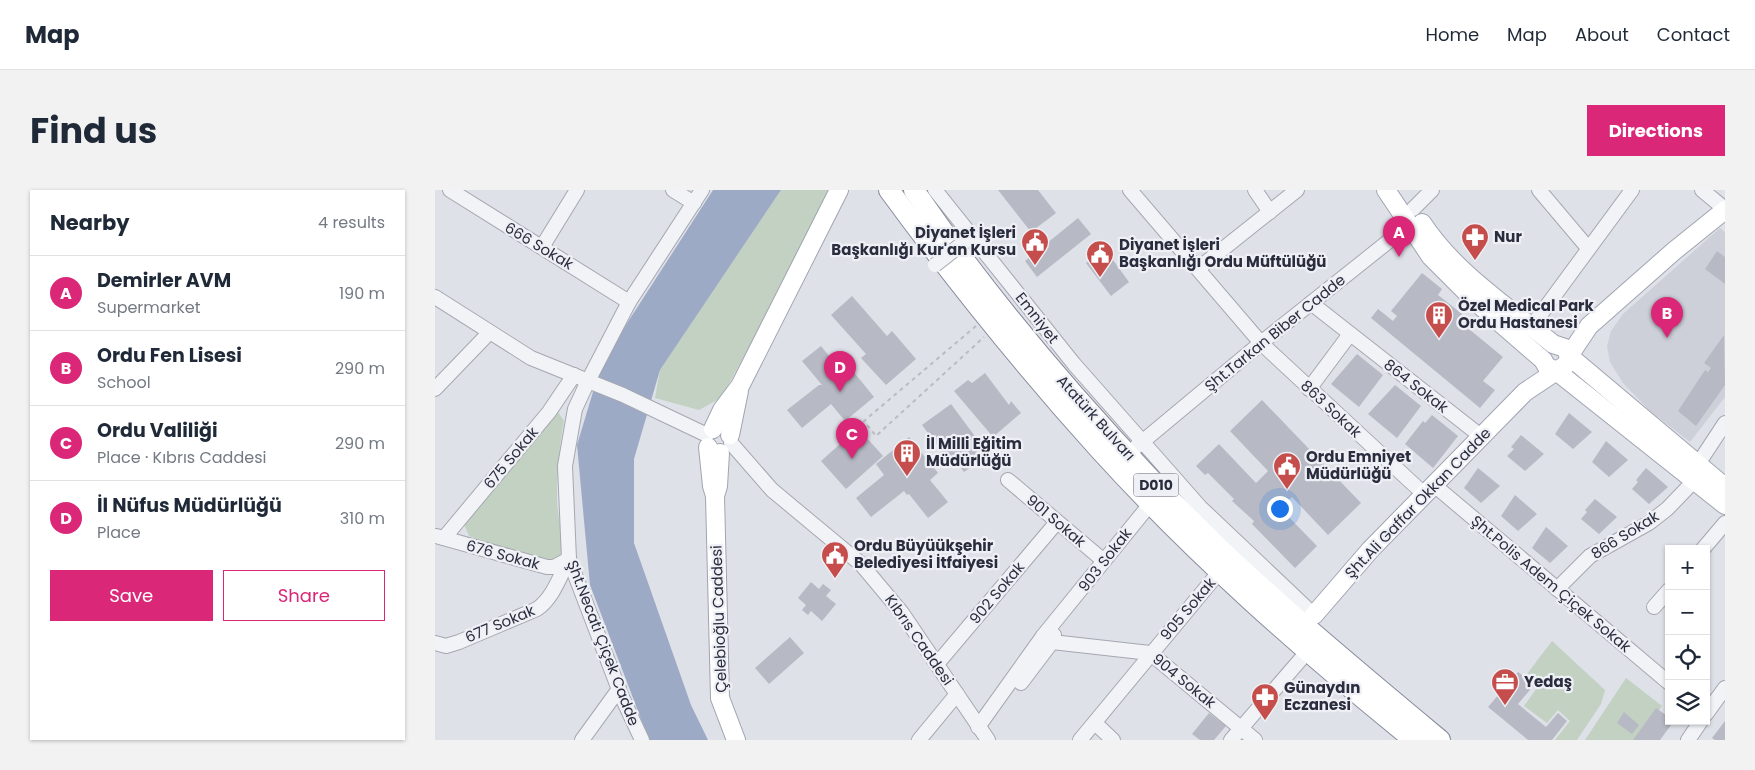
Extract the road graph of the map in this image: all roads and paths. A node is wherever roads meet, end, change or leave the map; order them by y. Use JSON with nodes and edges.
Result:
{"nodes":[{"id":1,"x":450,"y":190,"type":"edge"},
{"id":2,"x":577,"y":190,"type":"edge"},
{"id":3,"x":673,"y":190,"type":"edge"},
{"id":4,"x":702,"y":190,"type":"edge"},
{"id":5,"x":889,"y":190,"type":"edge"},
{"id":6,"x":914,"y":190,"type":"edge"},
{"id":7,"x":1130,"y":190,"type":"edge"},
{"id":8,"x":1255,"y":190,"type":"edge"},
{"id":9,"x":1297,"y":190,"type":"edge"},
{"id":10,"x":1386,"y":190,"type":"edge"},
{"id":11,"x":1400,"y":190,"type":"edge"},
{"id":12,"x":1432,"y":190,"type":"edge"},
{"id":13,"x":1539,"y":190,"type":"edge"},
{"id":14,"x":1632,"y":190,"type":"edge"},
{"id":15,"x":1703,"y":190,"type":"edge"},
{"id":16,"x":840,"y":191,"type":"edge"},
{"id":17,"x":941,"y":192,"type":"edge"},
{"id":18,"x":694,"y":203,"type":"junction"},
{"id":19,"x":1725,"y":209,"type":"edge"},
{"id":20,"x":1270,"y":212,"type":"junction"},
{"id":21,"x":1411,"y":217,"type":"junction"},
{"id":22,"x":959,"y":219,"type":"junction"},
{"id":23,"x":941,"y":230,"type":"junction"},
{"id":24,"x":968,"y":239,"type":"dead end"},
{"id":25,"x":542,"y":247,"type":"junction"},
{"id":26,"x":1588,"y":248,"type":"junction"},
{"id":27,"x":1199,"y":268,"type":"junction"},
{"id":28,"x":944,"y":272,"type":"junction"},
{"id":29,"x":435,"y":297,"type":"edge"},
{"id":30,"x":629,"y":302,"type":"junction"},
{"id":31,"x":1311,"y":303,"type":"junction"},
{"id":32,"x":991,"y":322,"type":"junction"},
{"id":33,"x":1532,"y":326,"type":"junction"},
{"id":34,"x":1589,"y":326,"type":"junction"},
{"id":35,"x":489,"y":333,"type":"junction"},
{"id":36,"x":1350,"y":334,"type":"junction"},
{"id":37,"x":1261,"y":343,"type":"junction"},
{"id":38,"x":1553,"y":344,"type":"junction"},
{"id":39,"x":1569,"y":356,"type":"junction"},
{"id":40,"x":1549,"y":365,"type":"junction"},
{"id":41,"x":574,"y":375,"type":"junction"},
{"id":42,"x":588,"y":380,"type":"junction"},
{"id":43,"x":435,"y":389,"type":"edge"},
{"id":44,"x":1309,"y":389,"type":"junction"},
{"id":45,"x":1725,"y":423,"type":"edge"},
{"id":46,"x":1482,"y":437,"type":"junction"},
{"id":47,"x":719,"y":442,"type":"junction"},
{"id":48,"x":1135,"y":448,"type":"junction"},
{"id":49,"x":1697,"y":464,"type":"junction"},
{"id":50,"x":1008,"y":480,"type":"dead end"},
{"id":51,"x":1694,"y":481,"type":"junction"},
{"id":52,"x":1725,"y":487,"type":"edge"},
{"id":53,"x":1429,"y":490,"type":"junction"},
{"id":54,"x":1151,"y":504,"type":"junction"},
{"id":55,"x":1725,"y":505,"type":"edge"},
{"id":56,"x":1057,"y":522,"type":"junction"},
{"id":57,"x":1725,"y":522,"type":"edge"},
{"id":58,"x":439,"y":537,"type":"edge"},
{"id":59,"x":1706,"y":545,"type":"edge"},
{"id":60,"x":569,"y":559,"type":"junction"},
{"id":61,"x":1104,"y":561,"type":"junction"},
{"id":62,"x":1220,"y":571,"type":"junction"},
{"id":63,"x":1557,"y":589,"type":"junction"},
{"id":64,"x":1665,"y":595,"type":"edge"},
{"id":65,"x":1655,"y":607,"type":"dead end"},
{"id":66,"x":1314,"y":615,"type":"joint"},
{"id":67,"x":1048,"y":639,"type":"junction"},
{"id":68,"x":435,"y":643,"type":"edge"},
{"id":69,"x":1307,"y":652,"type":"junction"},
{"id":70,"x":1150,"y":653,"type":"junction"},
{"id":71,"x":937,"y":664,"type":"junction"},
{"id":72,"x":1665,"y":680,"type":"edge"},
{"id":73,"x":619,"y":689,"type":"junction"},
{"id":74,"x":957,"y":694,"type":"junction"},
{"id":75,"x":1723,"y":694,"type":"edge"},
{"id":76,"x":1710,"y":709,"type":"edge"},
{"id":77,"x":1095,"y":723,"type":"junction"},
{"id":78,"x":1698,"y":725,"type":"edge"},
{"id":79,"x":1242,"y":728,"type":"junction"},
{"id":80,"x":983,"y":734,"type":"edge"},
{"id":81,"x":582,"y":740,"type":"edge"},
{"id":82,"x":642,"y":740,"type":"edge"},
{"id":83,"x":736,"y":740,"type":"edge"},
{"id":84,"x":919,"y":740,"type":"edge"},
{"id":85,"x":1080,"y":740,"type":"edge"},
{"id":86,"x":1113,"y":740,"type":"edge"},
{"id":87,"x":1231,"y":740,"type":"edge"},
{"id":88,"x":1255,"y":740,"type":"edge"},
{"id":89,"x":1414,"y":740,"type":"edge"},
{"id":90,"x":1440,"y":740,"type":"edge"},
{"id":91,"x":1688,"y":740,"type":"edge"}],
"edges":[{"from":1,"to":25,"type":"street","name":"666 Sokak"},
{"from":2,"to":25,"type":"street"},
{"from":3,"to":18,"type":"street"},
{"from":4,"to":18,"type":"street","name":"Şht.Necati Çiçek Cadde"},
{"from":5,"to":28,"type":"highway","name":"Atatürk Bulvarı","number":"D010"},
{"from":6,"to":23,"type":"highway","name":"Atatürk Bulvarı","number":"D010"},
{"from":7,"to":27,"type":"street","name":"863 Sokak"},
{"from":8,"to":20,"type":"street"},
{"from":9,"to":20,"type":"street"},
{"from":10,"to":21,"type":"main road"},
{"from":11,"to":21,"type":"main road"},
{"from":12,"to":21,"type":"street","name":"Şht.Tarkan Biber Cadde"},
{"from":13,"to":26,"type":"street"},
{"from":14,"to":26,"type":"street"},
{"from":15,"to":19,"type":"street"},
{"from":16,"to":47,"type":"main road"},
{"from":17,"to":22,"type":"street","name":"Emniyet"},
{"from":18,"to":30,"type":"street","name":"Şht.Necati Çiçek Cadde"},
{"from":19,"to":34,"type":"main road","name":"Şht.Ali Gaffar Okkan Cadde"},
{"from":20,"to":27,"type":"street"},
{"from":21,"to":31,"type":"street","name":"Şht.Tarkan Biber Cadde"},
{"from":21,"to":33,"type":"main road"},
{"from":21,"to":40,"type":"main road"},
{"from":22,"to":23,"type":"street"},
{"from":22,"to":48,"type":"street","name":"Emniyet"},
{"from":23,"to":48,"type":"highway","name":"Atatürk Bulvarı","number":"D010"},
{"from":24,"to":28,"type":"street","bridge":true},
{"from":25,"to":30,"type":"street","name":"666 Sokak"},
{"from":26,"to":33,"type":"street"},
{"from":27,"to":37,"type":"street","name":"863 Sokak"},
{"from":28,"to":32,"type":"highway","name":"Atatürk Bulvarı","number":"D010"},
{"from":29,"to":35,"type":"street"},
{"from":30,"to":42,"type":"street","name":"Şht.Necati Çiçek Cadde"},
{"from":31,"to":36,"type":"street","name":"864 Sokak"},
{"from":31,"to":37,"type":"street","name":"Şht.Tarkan Biber Cadde"},
{"from":32,"to":32,"type":"path"},
{"from":32,"to":54,"type":"highway","name":"Atatürk Bulvarı","number":"D010"},
{"from":33,"to":38,"type":"main road"},
{"from":34,"to":38,"type":"main road","name":"Şht.Ali Gaffar Okkan Cadde"},
{"from":34,"to":39,"type":"main road","name":"Şht.Ali Gaffar Okkan Cadde"},
{"from":35,"to":41,"type":"street"},
{"from":35,"to":43,"type":"street"},
{"from":36,"to":44,"type":"street"},
{"from":36,"to":46,"type":"street","name":"864 Sokak"},
{"from":37,"to":44,"type":"street","name":"863 Sokak"},
{"from":37,"to":48,"type":"street","name":"Şht.Tarkan Biber Cadde"},
{"from":38,"to":39,"type":"main road"},
{"from":38,"to":40,"type":"main road","name":"Şht.Ali Gaffar Okkan Cadde"},
{"from":39,"to":40,"type":"main road","name":"Şht.Ali Gaffar Okkan Cadde"},
{"from":39,"to":49,"type":"main road"},
{"from":40,"to":46,"type":"main road","name":"Şht.Ali Gaffar Okkan Cadde"},
{"from":40,"to":51,"type":"main road"},
{"from":41,"to":42,"type":"street"},
{"from":41,"to":58,"type":"street","name":"675 Sokak"},
{"from":42,"to":47,"type":"street"},
{"from":42,"to":60,"type":"street","name":"Şht.Necati Çiçek Cadde"},
{"from":44,"to":53,"type":"street","name":"863 Sokak"},
{"from":45,"to":49,"type":"street"},
{"from":46,"to":53,"type":"main road","name":"Şht.Ali Gaffar Okkan Cadde"},
{"from":47,"to":71,"type":"street","name":"Kıbrıs Caddesi"},
{"from":47,"to":83,"type":"main road","name":"Çelebioğlu Caddesi"},
{"from":48,"to":66,"type":"street","name":"Emniyet"},
{"from":48,"to":90,"type":"highway","name":"Atatürk Bulvarı","number":"D010"},
{"from":49,"to":52,"type":"main road"},
{"from":50,"to":56,"type":"street","name":"901 Sokak"},
{"from":51,"to":55,"type":"main road"},
{"from":51,"to":63,"type":"street","name":"866 Sokak"},
{"from":53,"to":63,"type":"street","name":"Şht.Polis Adem Çiçek Sokak"},
{"from":53,"to":66,"type":"main road","name":"Şht.Ali Gaffar Okkan Cadde"},
{"from":54,"to":61,"type":"street","name":"903 Sokak"},
{"from":54,"to":62,"type":"highway","name":"Atatürk Bulvarı","number":"D010"},
{"from":56,"to":61,"type":"street","name":"901 Sokak"},
{"from":56,"to":71,"type":"street","name":"902 Sokak"},
{"from":57,"to":59,"type":"street"},
{"from":58,"to":60,"type":"street","name":"676 Sokak"},
{"from":60,"to":68,"type":"street","name":"677 Sokak"},
{"from":60,"to":73,"type":"street","name":"Şht.Necati Çiçek Cadde"},
{"from":61,"to":67,"type":"street","name":"903 Sokak"},
{"from":62,"to":69,"type":"highway","name":"Atatürk Bulvarı","number":"D010"},
{"from":62,"to":70,"type":"street","name":"905 Sokak"},
{"from":63,"to":72,"type":"street","name":"Şht.Polis Adem Çiçek Sokak"},
{"from":64,"to":65,"type":"street"},
{"from":67,"to":70,"type":"street","name":"904 Sokak"},
{"from":67,"to":80,"type":"street","name":"903 Sokak"},
{"from":69,"to":79,"type":"street"},
{"from":69,"to":89,"type":"highway","name":"Atatürk Bulvarı","number":"D010"},
{"from":70,"to":77,"type":"street","name":"905 Sokak"},
{"from":70,"to":79,"type":"street","name":"904 Sokak"},
{"from":71,"to":74,"type":"street","name":"Kıbrıs Caddesi"},
{"from":73,"to":81,"type":"street"},
{"from":73,"to":82,"type":"street","name":"Şht.Necati Çiçek Cadde"},
{"from":74,"to":80,"type":"street","name":"Kıbrıs Caddesi"},
{"from":74,"to":84,"type":"street"},
{"from":75,"to":76,"type":"street"},
{"from":77,"to":85,"type":"street","name":"905 Sokak"},
{"from":77,"to":86,"type":"street"},
{"from":78,"to":91,"type":"street"},
{"from":79,"to":87,"type":"street"},
{"from":79,"to":88,"type":"street","name":"904 Sokak"}]}
